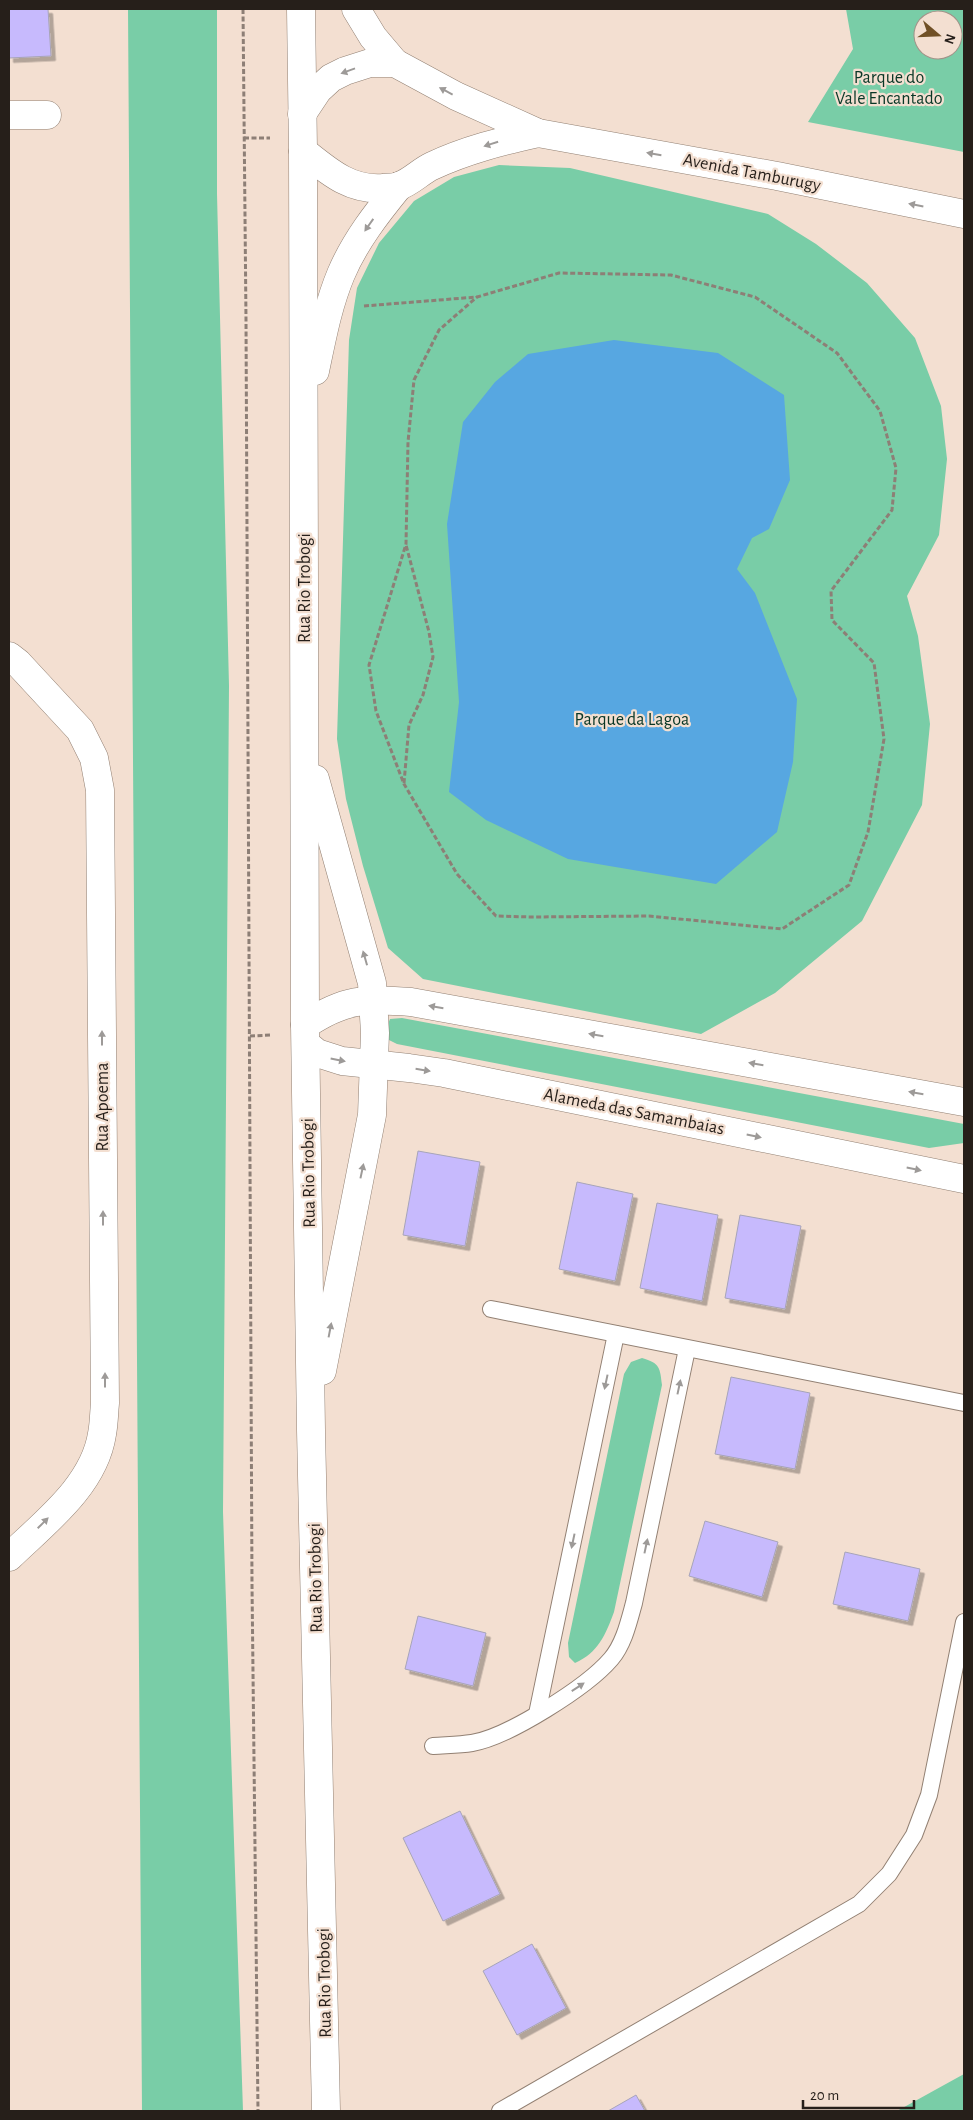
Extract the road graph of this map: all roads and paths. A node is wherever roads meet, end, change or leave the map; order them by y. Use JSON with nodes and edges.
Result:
{"nodes":[{"id":1,"x":243,"y":9,"type":"edge"},
{"id":2,"x":300,"y":9,"type":"edge"},
{"id":3,"x":356,"y":9,"type":"edge"},
{"id":4,"x":395,"y":63,"type":"junction"},
{"id":5,"x":302,"y":114,"type":"junction"},
{"id":6,"x":9,"y":115,"type":"edge"},
{"id":7,"x":47,"y":115,"type":"dead end"},
{"id":8,"x":538,"y":133,"type":"junction"},
{"id":9,"x":303,"y":151,"type":"junction"},
{"id":10,"x":399,"y":186,"type":"junction"},
{"id":11,"x":964,"y":214,"type":"edge"},
{"id":12,"x":477,"y":297,"type":"junction"},
{"id":13,"x":328,"y":309,"type":"junction"},
{"id":14,"x":304,"y":423,"type":"junction"},
{"id":15,"x":406,"y":544,"type":"junction"},
{"id":16,"x":9,"y":656,"type":"edge"},
{"id":17,"x":305,"y":742,"type":"junction"},
{"id":18,"x":404,"y":784,"type":"junction"},
{"id":19,"x":374,"y":1000,"type":"junction"},
{"id":20,"x":306,"y":1034,"type":"junction"},
{"id":21,"x":375,"y":1064,"type":"junction"},
{"id":22,"x":964,"y":1102,"type":"edge"},
{"id":23,"x":964,"y":1180,"type":"edge"},
{"id":24,"x":491,"y":1309,"type":"dead end"},
{"id":25,"x":616,"y":1334,"type":"junction"},
{"id":26,"x":687,"y":1349,"type":"junction"},
{"id":27,"x":964,"y":1402,"type":"edge"},
{"id":28,"x":311,"y":1430,"type":"junction"},
{"id":29,"x":9,"y":1557,"type":"edge"},
{"id":30,"x":964,"y":1622,"type":"edge"},
{"id":31,"x":537,"y":1714,"type":"junction"},
{"id":32,"x":434,"y":1746,"type":"dead end"},
{"id":33,"x":258,"y":2111,"type":"edge"},
{"id":34,"x":326,"y":2111,"type":"edge"},
{"id":35,"x":500,"y":2111,"type":"edge"}],
"edges":[{"from":1,"to":33,"type":"path"},
{"from":2,"to":5,"type":"main road"},
{"from":3,"to":4,"type":"main road"},
{"from":4,"to":5,"type":"main road","one_way":true},
{"from":8,"to":4,"type":"main road","name":"Avenida Tamburugy","one_way":true},
{"from":5,"to":9,"type":"main road"},
{"from":6,"to":7,"type":"main road"},
{"from":8,"to":10,"type":"main road","name":"Avenida Tamburugy","one_way":true},
{"from":11,"to":8,"type":"main road","name":"Avenida Tamburugy","one_way":true},
{"from":9,"to":10,"type":"main road","name":"Avenida Tamburugy"},
{"from":9,"to":14,"type":"main road","name":"Rua Rio Trobogi"},
{"from":10,"to":13,"type":"main road","one_way":true},
{"from":12,"to":13,"type":"path"},
{"from":12,"to":15,"type":"path"},
{"from":12,"to":18,"type":"path"},
{"from":13,"to":14,"type":"main road"},
{"from":14,"to":17,"type":"main road","name":"Rua Rio Trobogi"},
{"from":15,"to":18,"type":"path"},
{"from":15,"to":18,"type":"path"},
{"from":29,"to":16,"type":"main road","name":"Rua Apoema","one_way":true},
{"from":19,"to":17,"type":"main road","one_way":true},
{"from":17,"to":20,"type":"main road","name":"Rua Rio Trobogi"},
{"from":19,"to":20,"type":"main road"},
{"from":19,"to":21,"type":"main road"},
{"from":22,"to":19,"type":"main road","one_way":true},
{"from":20,"to":21,"type":"main road","name":"Alameda das Samambaias","one_way":true},
{"from":20,"to":28,"type":"main road","name":"Rua Rio Trobogi"},
{"from":21,"to":23,"type":"main road","name":"Alameda das Samambaias","one_way":true},
{"from":28,"to":21,"type":"main road","one_way":true},
{"from":24,"to":25,"type":"lane"},
{"from":25,"to":26,"type":"lane"},
{"from":25,"to":31,"type":"lane","one_way":true},
{"from":26,"to":27,"type":"lane"},
{"from":31,"to":26,"type":"lane","one_way":true},
{"from":28,"to":34,"type":"main road","name":"Rua Rio Trobogi"},
{"from":30,"to":35,"type":"lane"},
{"from":31,"to":32,"type":"lane"}]}
